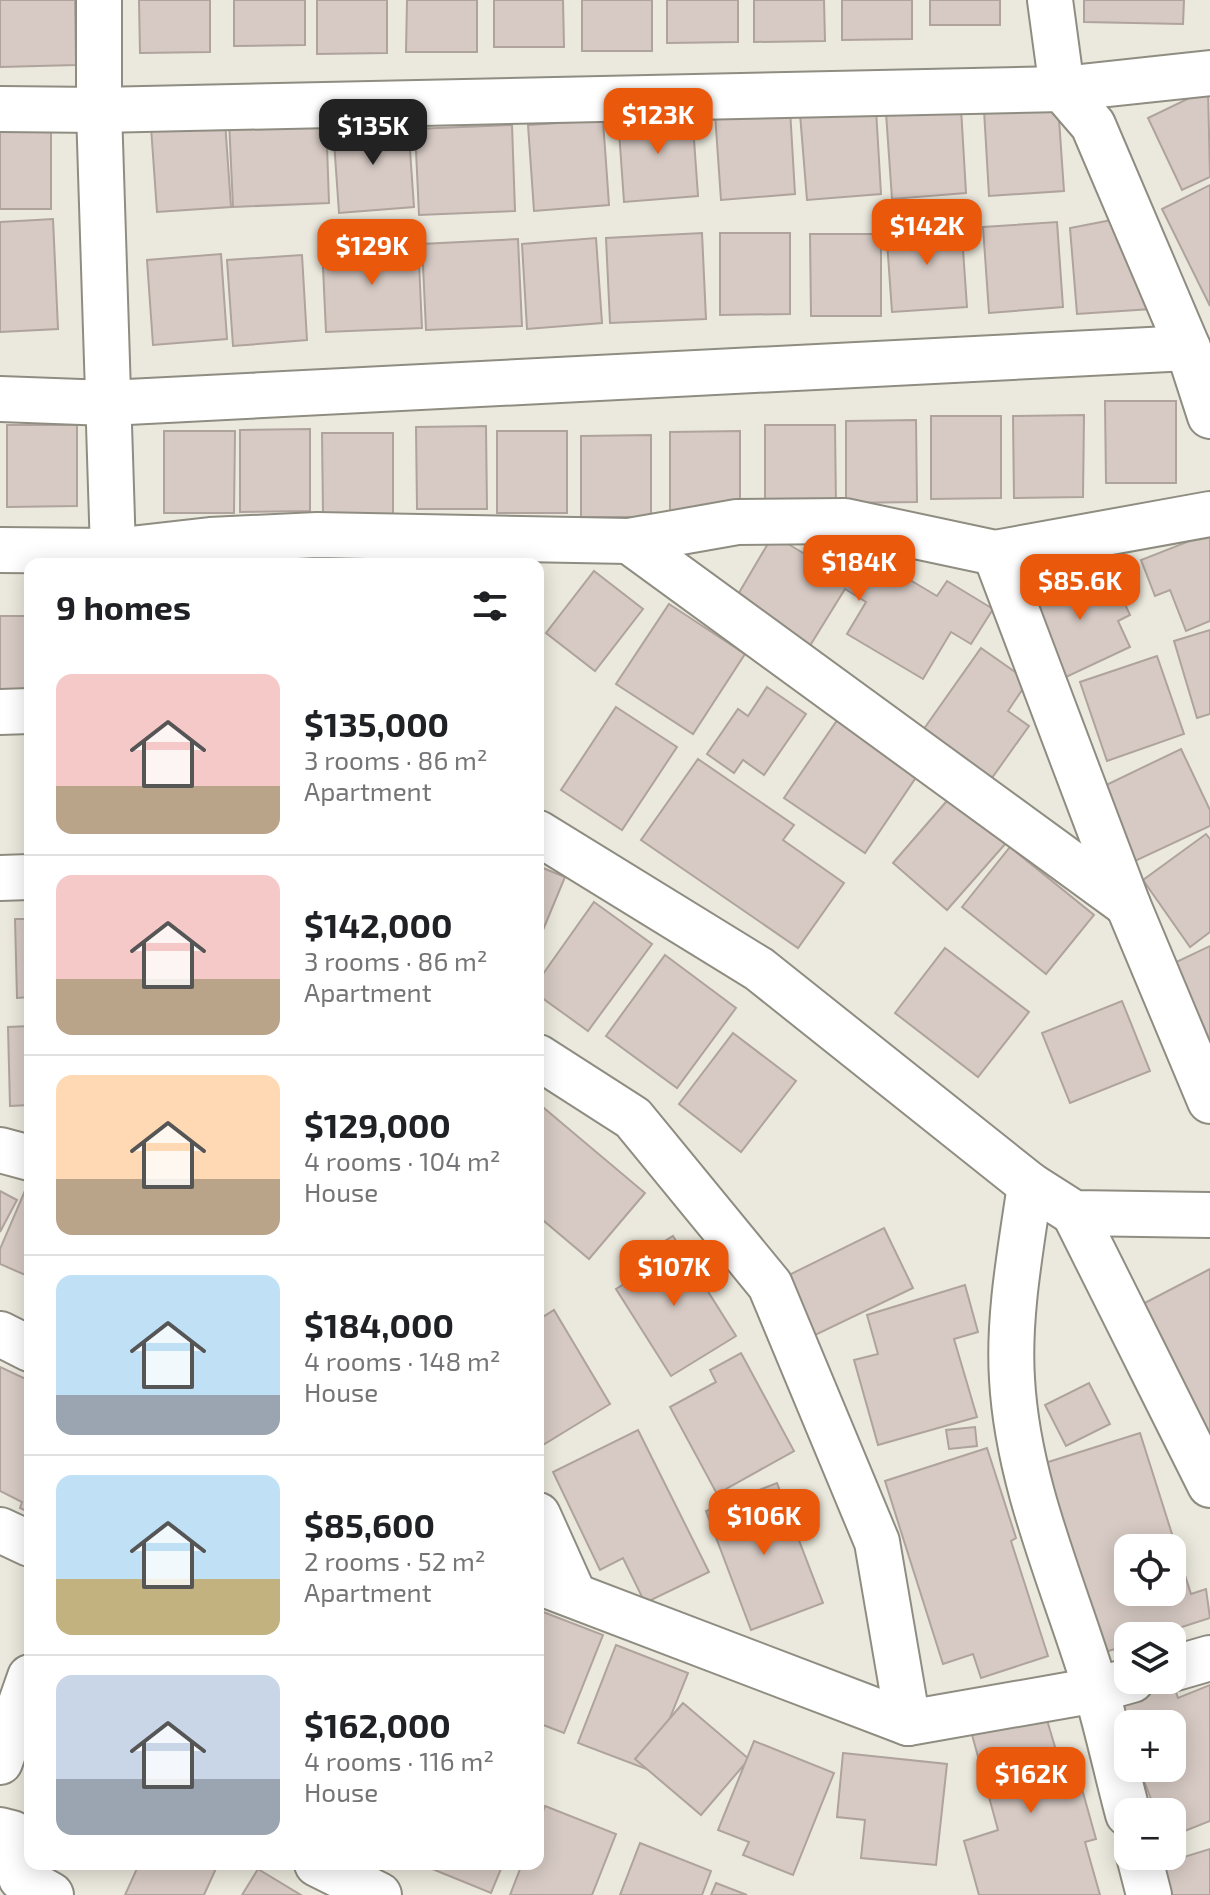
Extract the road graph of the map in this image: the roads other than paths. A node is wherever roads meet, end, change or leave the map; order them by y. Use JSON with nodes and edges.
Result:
{"nodes":[{"id":1,"x":99,"y":0,"type":"edge"},
{"id":2,"x":1050,"y":0,"type":"edge"},
{"id":3,"x":1210,"y":73,"type":"edge"},
{"id":4,"x":1062,"y":89,"type":"junction"},
{"id":5,"x":0,"y":109,"type":"edge"},
{"id":6,"x":99,"y":110,"type":"junction"},
{"id":7,"x":1188,"y":348,"type":"junction"},
{"id":8,"x":0,"y":399,"type":"edge"},
{"id":9,"x":108,"y":403,"type":"junction"},
{"id":10,"x":1210,"y":416,"type":"edge"},
{"id":11,"x":1210,"y":514,"type":"edge"},
{"id":12,"x":629,"y":541,"type":"junction"},
{"id":13,"x":0,"y":550,"type":"edge"},
{"id":14,"x":113,"y":551,"type":"junction"},
{"id":15,"x":210,"y":552,"type":"edge"},
{"id":16,"x":995,"y":553,"type":"junction"},
{"id":17,"x":24,"y":711,"type":"edge"},
{"id":18,"x":0,"y":712,"type":"edge"},
{"id":19,"x":544,"y":837,"type":"edge"},
{"id":20,"x":24,"y":877,"type":"edge"},
{"id":21,"x":0,"y":878,"type":"edge"},
{"id":22,"x":1128,"y":905,"type":"junction"},
{"id":23,"x":544,"y":1061,"type":"edge"},
{"id":24,"x":1210,"y":1101,"type":"edge"},
{"id":25,"x":0,"y":1150,"type":"edge"},
{"id":26,"x":24,"y":1156,"type":"edge"},
{"id":27,"x":1030,"y":1185,"type":"junction"},
{"id":28,"x":1074,"y":1213,"type":"junction"},
{"id":29,"x":1210,"y":1215,"type":"edge"},
{"id":30,"x":0,"y":1334,"type":"edge"},
{"id":31,"x":24,"y":1346,"type":"edge"},
{"id":32,"x":1210,"y":1485,"type":"edge"},
{"id":33,"x":0,"y":1530,"type":"edge"},
{"id":34,"x":544,"y":1539,"type":"edge"},
{"id":35,"x":24,"y":1541,"type":"edge"},
{"id":36,"x":556,"y":1588,"type":"edge"},
{"id":37,"x":1210,"y":1658,"type":"edge"},
{"id":38,"x":1186,"y":1665,"type":"edge"},
{"id":39,"x":1114,"y":1685,"type":"edge"},
{"id":40,"x":1115,"y":1694,"type":"edge"},
{"id":41,"x":24,"y":1708,"type":"edge"},
{"id":42,"x":908,"y":1723,"type":"junction"},
{"id":43,"x":0,"y":1762,"type":"edge"},
{"id":44,"x":1126,"y":1798,"type":"edge"},
{"id":45,"x":0,"y":1830,"type":"edge"},
{"id":46,"x":329,"y":1870,"type":"edge"},
{"id":47,"x":1143,"y":1870,"type":"edge"},
{"id":48,"x":24,"y":1889,"type":"edge"},
{"id":49,"x":379,"y":1895,"type":"edge"},
{"id":50,"x":1149,"y":1895,"type":"edge"}],
"edges":[{"from":1,"to":6,"type":"street"},
{"from":2,"to":4,"type":"street"},
{"from":3,"to":4,"type":"street"},
{"from":4,"to":6,"type":"street"},
{"from":4,"to":7,"type":"street"},
{"from":5,"to":6,"type":"street"},
{"from":6,"to":9,"type":"street"},
{"from":7,"to":9,"type":"street"},
{"from":7,"to":10,"type":"street"},
{"from":8,"to":9,"type":"street"},
{"from":9,"to":14,"type":"street"},
{"from":11,"to":16,"type":"street"},
{"from":12,"to":15,"type":"street"},
{"from":12,"to":16,"type":"street"},
{"from":12,"to":22,"type":"street"},
{"from":13,"to":14,"type":"street"},
{"from":14,"to":15,"type":"street"},
{"from":16,"to":22,"type":"street"},
{"from":17,"to":18,"type":"street"},
{"from":19,"to":27,"type":"street"},
{"from":20,"to":21,"type":"street"},
{"from":22,"to":24,"type":"street"},
{"from":23,"to":42,"type":"street"},
{"from":25,"to":26,"type":"street"},
{"from":27,"to":28,"type":"street"},
{"from":27,"to":39,"type":"street"},
{"from":28,"to":29,"type":"street"},
{"from":28,"to":32,"type":"street"},
{"from":30,"to":31,"type":"street"},
{"from":33,"to":35,"type":"street"},
{"from":34,"to":36,"type":"street"},
{"from":36,"to":42,"type":"street"},
{"from":37,"to":38,"type":"street"},
{"from":39,"to":42,"type":"street"},
{"from":40,"to":44,"type":"street"},
{"from":41,"to":43,"type":"street"},
{"from":45,"to":48,"type":"street"},
{"from":46,"to":49,"type":"street"},
{"from":47,"to":50,"type":"street"}]}
